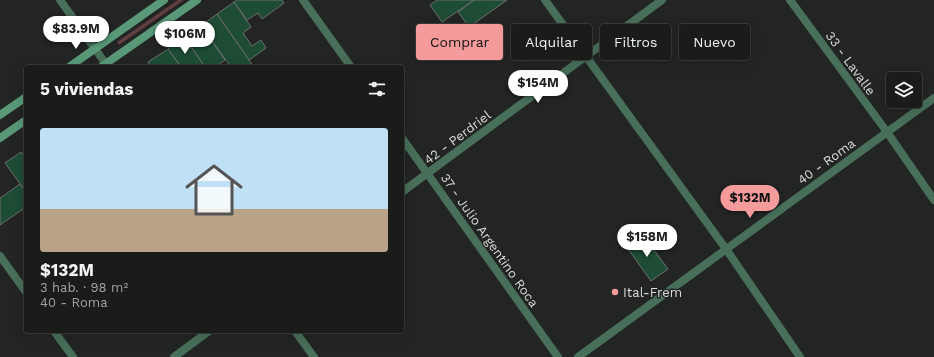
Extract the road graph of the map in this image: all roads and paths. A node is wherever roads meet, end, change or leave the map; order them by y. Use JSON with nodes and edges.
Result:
{"nodes":[{"id":1,"x":60,"y":0,"type":"edge"},
{"id":2,"x":164,"y":0,"type":"edge"},
{"id":3,"x":197,"y":0,"type":"edge"},
{"id":4,"x":303,"y":0,"type":"edge"},
{"id":5,"x":545,"y":0,"type":"edge"},
{"id":6,"x":662,"y":0,"type":"edge"},
{"id":7,"x":790,"y":0,"type":"edge"},
{"id":8,"x":561,"y":24,"type":"edge"},
{"id":9,"x":95,"y":49,"type":"junction"},
{"id":10,"x":592,"y":51,"type":"edge"},
{"id":11,"x":580,"y":60,"type":"edge"},
{"id":12,"x":586,"y":60,"type":"edge"},
{"id":13,"x":72,"y":65,"type":"edge"},
{"id":14,"x":104,"y":65,"type":"edge"},
{"id":15,"x":106,"y":65,"type":"edge"},
{"id":16,"x":350,"y":65,"type":"edge"},
{"id":17,"x":24,"y":98,"type":"edge"},
{"id":18,"x":934,"y":98,"type":"edge"},
{"id":19,"x":0,"y":115,"type":"edge"},
{"id":20,"x":24,"y":121,"type":"edge"},
{"id":21,"x":887,"y":132,"type":"junction"},
{"id":22,"x":0,"y":138,"type":"edge"},
{"id":23,"x":404,"y":141,"type":"edge"},
{"id":24,"x":428,"y":174,"type":"junction"},
{"id":25,"x":404,"y":191,"type":"edge"},
{"id":26,"x":934,"y":200,"type":"edge"},
{"id":27,"x":726,"y":249,"type":"junction"},
{"id":28,"x":0,"y":256,"type":"edge"},
{"id":29,"x":24,"y":289,"type":"edge"},
{"id":30,"x":55,"y":333,"type":"edge"},
{"id":31,"x":206,"y":333,"type":"edge"},
{"id":32,"x":296,"y":333,"type":"edge"},
{"id":33,"x":73,"y":357,"type":"edge"},
{"id":34,"x":174,"y":357,"type":"edge"},
{"id":35,"x":314,"y":357,"type":"edge"},
{"id":36,"x":558,"y":357,"type":"edge"},
{"id":37,"x":578,"y":357,"type":"edge"},
{"id":38,"x":800,"y":357,"type":"edge"}],
"edges":[{"from":1,"to":9,"type":"street"},
{"from":2,"to":9,"type":"main road"},
{"from":3,"to":15,"type":"main road"},
{"from":4,"to":16,"type":"street"},
{"from":5,"to":8,"type":"street"},
{"from":6,"to":10,"type":"street","name":"42 - Perdriel"},
{"from":7,"to":21,"type":"street","name":"33 - Lavalle"},
{"from":9,"to":13,"type":"main road"},
{"from":9,"to":14,"type":"street"},
{"from":11,"to":24,"type":"street","name":"42 - Perdriel"},
{"from":12,"to":27,"type":"street"},
{"from":17,"to":19,"type":"main road"},
{"from":18,"to":21,"type":"street","name":"40 - Roma"},
{"from":20,"to":22,"type":"main road"},
{"from":21,"to":26,"type":"street","name":"33 - Lavalle"},
{"from":21,"to":27,"type":"street","name":"40 - Roma"},
{"from":23,"to":24,"type":"street","name":"37 - Julio Argentino Roca"},
{"from":24,"to":25,"type":"street","name":"42 - Perdriel"},
{"from":24,"to":36,"type":"street","name":"37 - Julio Argentino Roca"},
{"from":27,"to":37,"type":"street","name":"40 - Roma"},
{"from":27,"to":38,"type":"street"},
{"from":28,"to":29,"type":"street"},
{"from":30,"to":33,"type":"street"},
{"from":31,"to":34,"type":"street"},
{"from":32,"to":35,"type":"street"}]}
